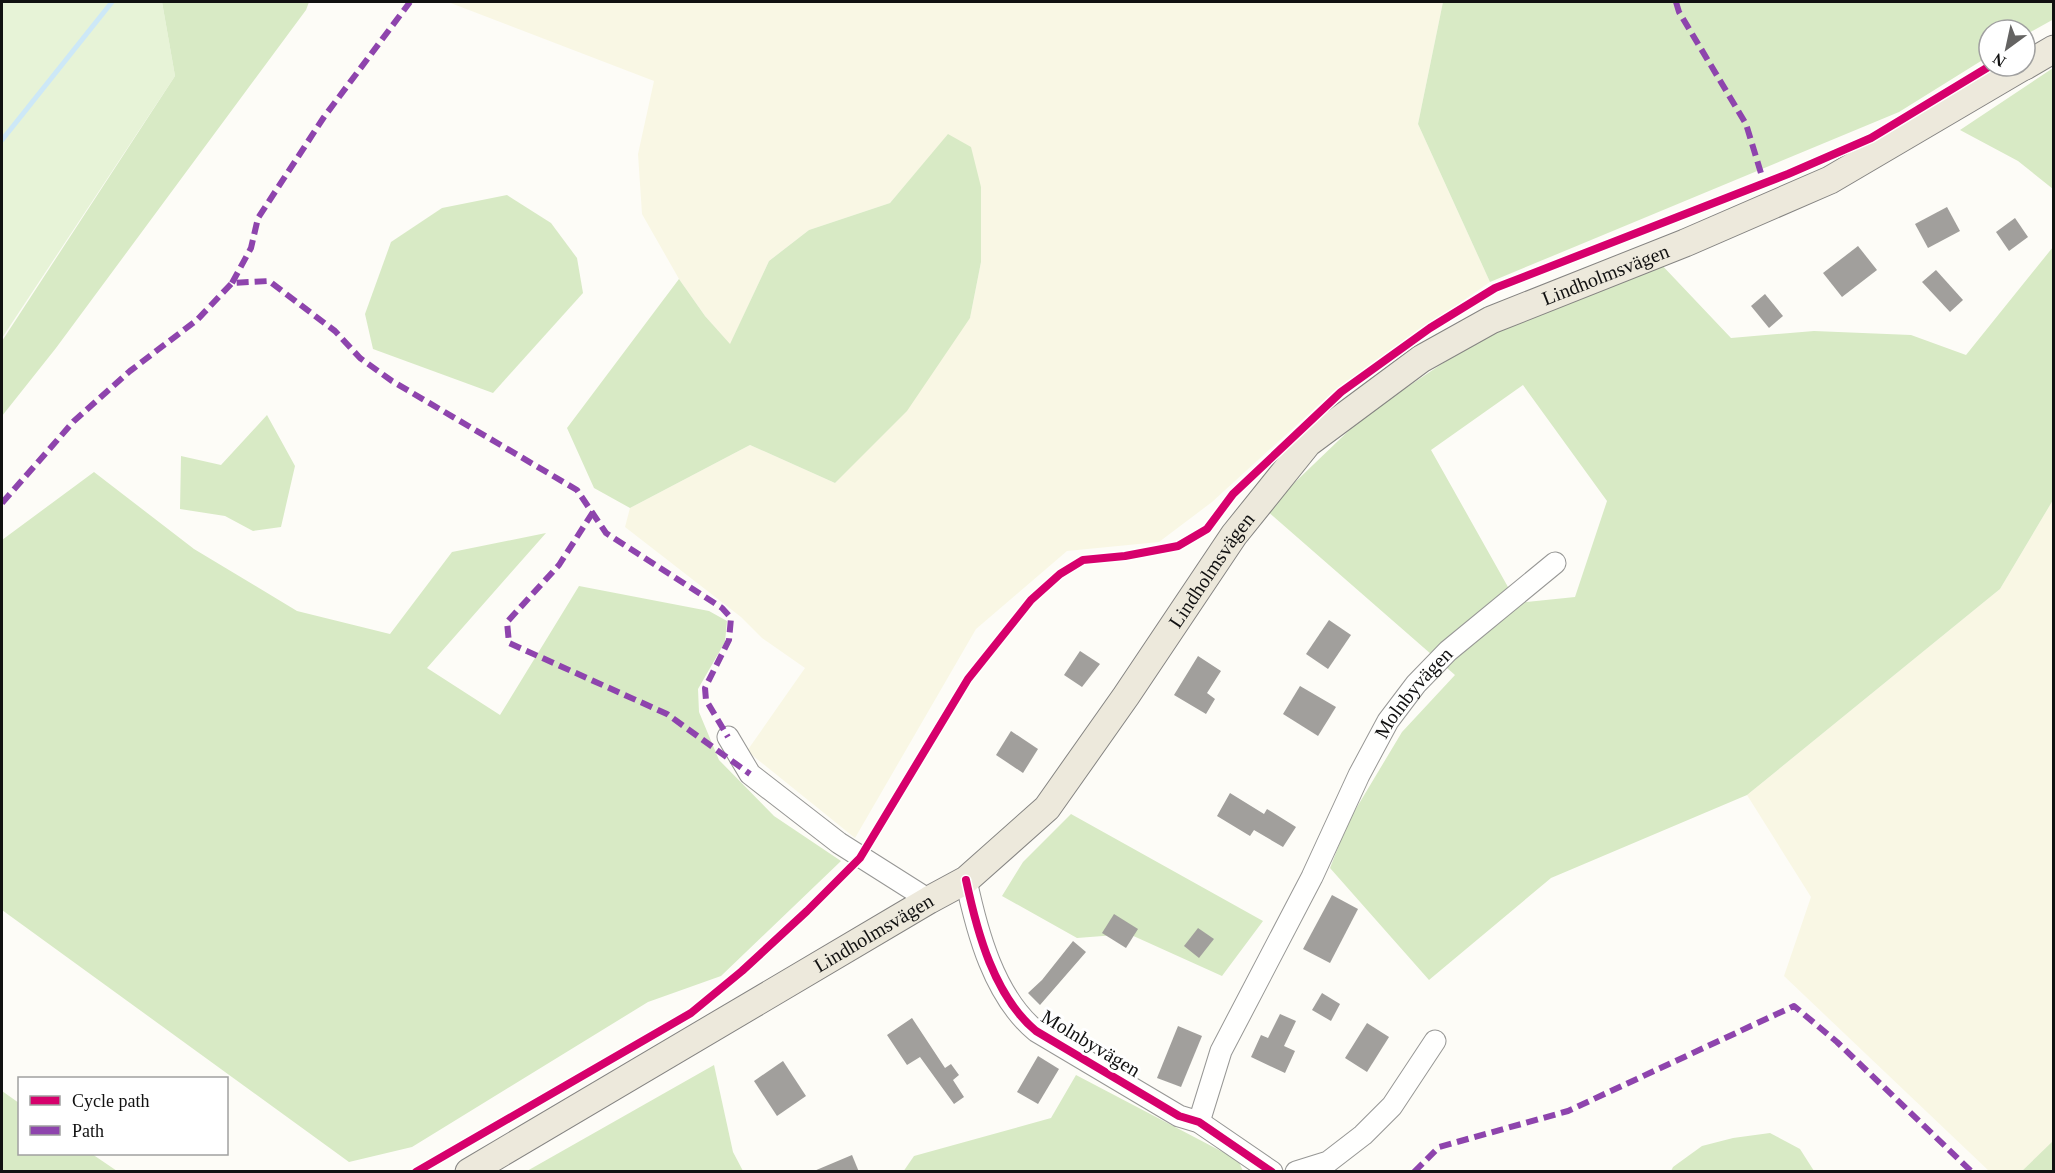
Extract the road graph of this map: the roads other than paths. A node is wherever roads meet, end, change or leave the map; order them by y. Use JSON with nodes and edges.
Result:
{"nodes":[{"id":1,"x":2054,"y":49,"type":"edge"},
{"id":2,"x":2037,"y":59,"type":"edge"},
{"id":3,"x":2004,"y":78,"type":"edge"},
{"id":4,"x":1554,"y":563,"type":"dead end"},
{"id":5,"x":728,"y":737,"type":"dead end"},
{"id":6,"x":966,"y":880,"type":"junction"},
{"id":7,"x":929,"y":900,"type":"junction"},
{"id":8,"x":1436,"y":1041,"type":"dead end"},
{"id":9,"x":1199,"y":1122,"type":"junction"},
{"id":10,"x":469,"y":1172,"type":"edge"},
{"id":11,"x":1272,"y":1172,"type":"edge"},
{"id":12,"x":1296,"y":1172,"type":"edge"}],
"edges":[{"from":1,"to":2,"type":"main road","name":"Lindholmsvägen"},
{"from":3,"to":6,"type":"main road","name":"Lindholmsvägen"},
{"from":4,"to":9,"type":"street","name":"Molnbyvägen"},
{"from":5,"to":7,"type":"street"},
{"from":6,"to":7,"type":"main road","name":"Lindholmsvägen"},
{"from":6,"to":9,"type":"street","name":"Molnbyvägen"},
{"from":7,"to":10,"type":"main road","name":"Lindholmsvägen"},
{"from":8,"to":12,"type":"street"},
{"from":9,"to":11,"type":"street","name":"Molnbyvägen"}]}
